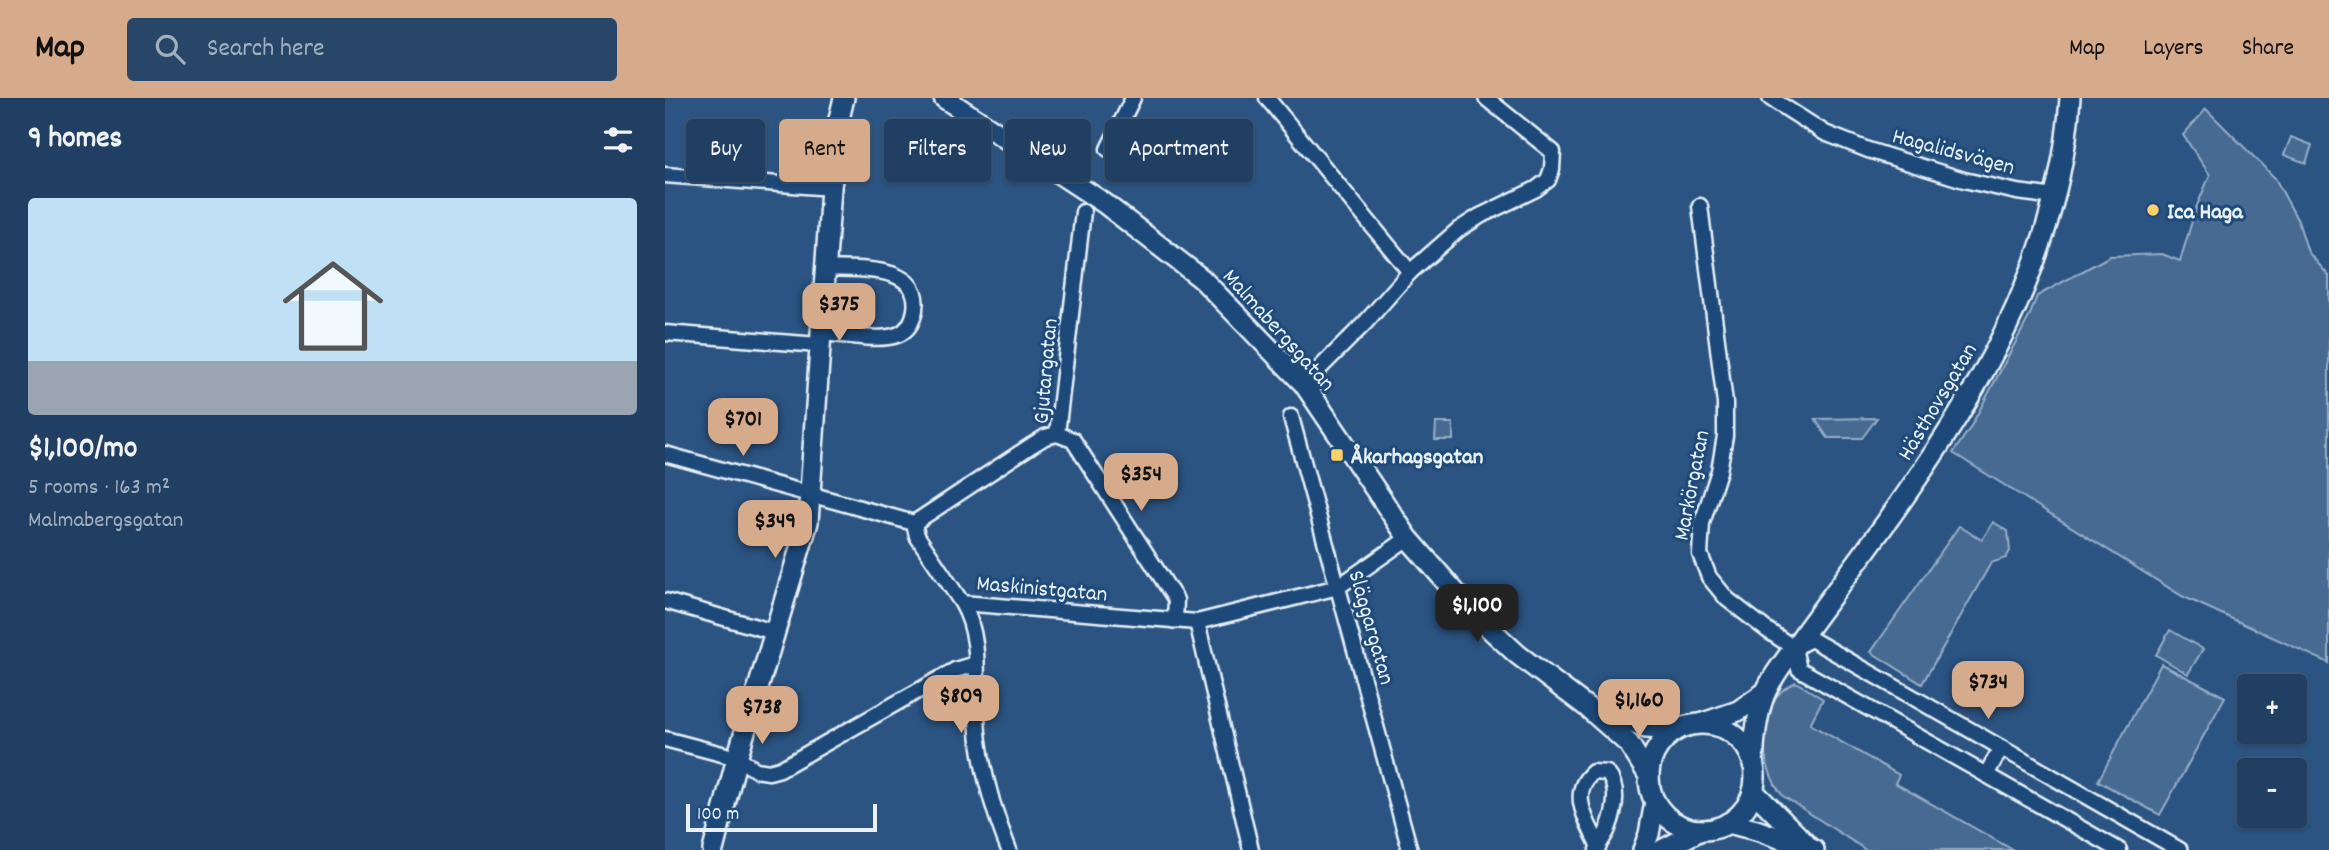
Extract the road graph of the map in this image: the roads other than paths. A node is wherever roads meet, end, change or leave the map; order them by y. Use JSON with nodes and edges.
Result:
{"nodes":[{"id":1,"x":837,"y":98,"type":"edge"},
{"id":2,"x":844,"y":98,"type":"edge"},
{"id":3,"x":944,"y":98,"type":"edge"},
{"id":4,"x":1133,"y":98,"type":"edge"},
{"id":5,"x":1267,"y":98,"type":"edge"},
{"id":6,"x":1486,"y":98,"type":"edge"},
{"id":7,"x":1770,"y":98,"type":"edge"},
{"id":8,"x":2070,"y":98,"type":"edge"},
{"id":9,"x":839,"y":119,"type":"joint"},
{"id":10,"x":1123,"y":119,"type":"edge"},
{"id":11,"x":665,"y":175,"type":"edge"},
{"id":12,"x":832,"y":182,"type":"edge"},
{"id":13,"x":831,"y":188,"type":"junction"},
{"id":14,"x":2055,"y":197,"type":"junction"},
{"id":15,"x":1700,"y":206,"type":"dead end"},
{"id":16,"x":1083,"y":212,"type":"dead end"},
{"id":17,"x":825,"y":268,"type":"junction"},
{"id":18,"x":1410,"y":272,"type":"junction"},
{"id":19,"x":665,"y":333,"type":"edge"},
{"id":20,"x":820,"y":339,"type":"junction"},
{"id":21,"x":1304,"y":384,"type":"junction"},
{"id":22,"x":1291,"y":417,"type":"dead end"},
{"id":23,"x":1057,"y":434,"type":"junction"},
{"id":24,"x":665,"y":454,"type":"edge"},
{"id":25,"x":811,"y":495,"type":"junction"},
{"id":26,"x":914,"y":523,"type":"junction"},
{"id":27,"x":1408,"y":538,"type":"junction"},
{"id":28,"x":1338,"y":587,"type":"junction"},
{"id":29,"x":665,"y":601,"type":"edge"},
{"id":30,"x":962,"y":603,"type":"junction"},
{"id":31,"x":1175,"y":621,"type":"junction"},
{"id":32,"x":1197,"y":622,"type":"junction"},
{"id":33,"x":774,"y":632,"type":"junction"},
{"id":34,"x":1794,"y":648,"type":"junction"},
{"id":35,"x":976,"y":664,"type":"junction"},
{"id":36,"x":1765,"y":693,"type":"junction"},
{"id":37,"x":1587,"y":707,"type":"junction"},
{"id":38,"x":1703,"y":723,"type":"junction"},
{"id":39,"x":1676,"y":730,"type":"junction"},
{"id":40,"x":665,"y":739,"type":"edge"},
{"id":41,"x":2001,"y":748,"type":"junction"},
{"id":42,"x":737,"y":758,"type":"junction"},
{"id":43,"x":1753,"y":764,"type":"junction"},
{"id":44,"x":1986,"y":775,"type":"junction"},
{"id":45,"x":1649,"y":776,"type":"junction"},
{"id":46,"x":1753,"y":791,"type":"junction"},
{"id":47,"x":1655,"y":803,"type":"junction"},
{"id":48,"x":1728,"y":823,"type":"junction"},
{"id":49,"x":1701,"y":830,"type":"junction"},
{"id":50,"x":1812,"y":849,"type":"edge"},
{"id":51,"x":713,"y":850,"type":"edge"},
{"id":52,"x":1009,"y":850,"type":"edge"},
{"id":53,"x":1251,"y":850,"type":"edge"},
{"id":54,"x":1410,"y":850,"type":"edge"},
{"id":55,"x":1643,"y":850,"type":"edge"},
{"id":56,"x":1662,"y":850,"type":"edge"},
{"id":57,"x":2119,"y":850,"type":"edge"},
{"id":58,"x":2180,"y":850,"type":"edge"}],
"edges":[{"from":1,"to":9,"type":"main road"},
{"from":2,"to":9,"type":"main road"},
{"from":3,"to":21,"type":"main road","name":"Malmabergsgatan"},
{"from":4,"to":10,"type":"street"},
{"from":5,"to":18,"type":"street"},
{"from":6,"to":18,"type":"street"},
{"from":7,"to":14,"type":"street","name":"Hagalidsvägen"},
{"from":8,"to":14,"type":"main road","name":"Hästhovsgatan"},
{"from":11,"to":13,"type":"street"},
{"from":12,"to":13,"type":"main road"},
{"from":13,"to":17,"type":"main road"},
{"from":14,"to":34,"type":"main road","name":"Hästhovsgatan"},
{"from":15,"to":34,"type":"street","name":"Markörgatan"},
{"from":16,"to":23,"type":"street","name":"Gjutargatan"},
{"from":17,"to":20,"type":"main road"},
{"from":17,"to":20,"type":"street"},
{"from":18,"to":21,"type":"street"},
{"from":19,"to":20,"type":"street"},
{"from":20,"to":25,"type":"main road"},
{"from":21,"to":27,"type":"main road","name":"Malmabergsgatan"},
{"from":22,"to":28,"type":"street","name":"Släggargatan"},
{"from":23,"to":26,"type":"street"},
{"from":23,"to":31,"type":"street","name":"Gjutargatan"},
{"from":24,"to":25,"type":"street"},
{"from":25,"to":26,"type":"street"},
{"from":25,"to":33,"type":"main road"},
{"from":26,"to":30,"type":"street","name":"Maskinistgatan"},
{"from":27,"to":28,"type":"street","name":"Maskinistgatan"},
{"from":27,"to":37,"type":"main road","name":"Malmabergsgatan"},
{"from":28,"to":32,"type":"street","name":"Maskinistgatan"},
{"from":28,"to":54,"type":"street","name":"Släggargatan"},
{"from":29,"to":33,"type":"street"},
{"from":30,"to":31,"type":"street","name":"Maskinistgatan"},
{"from":30,"to":35,"type":"street"},
{"from":31,"to":32,"type":"street","name":"Maskinistgatan"},
{"from":32,"to":53,"type":"street"},
{"from":33,"to":42,"type":"main road"},
{"from":34,"to":36,"type":"main road","name":"Hästhovsgatan"},
{"from":34,"to":41,"type":"street"},
{"from":34,"to":44,"type":"street"},
{"from":35,"to":42,"type":"street"},
{"from":35,"to":52,"type":"street"},
{"from":36,"to":38,"type":"main road","name":"Hästhovsgatan"},
{"from":36,"to":43,"type":"main road","name":"Hästhovsgatan"},
{"from":37,"to":39,"type":"main road","name":"Malmabergsgatan"},
{"from":37,"to":45,"type":"main road","name":"Malmabergsgatan"},
{"from":38,"to":39,"type":"main road"},
{"from":38,"to":43,"type":"main road"},
{"from":39,"to":45,"type":"main road"},
{"from":40,"to":42,"type":"street"},
{"from":41,"to":44,"type":"street"},
{"from":41,"to":58,"type":"street"},
{"from":42,"to":51,"type":"main road"},
{"from":43,"to":46,"type":"main road"},
{"from":44,"to":57,"type":"street"},
{"from":45,"to":47,"type":"main road"},
{"from":46,"to":48,"type":"main road"},
{"from":46,"to":50,"type":"main road"},
{"from":47,"to":49,"type":"main road"},
{"from":47,"to":55,"type":"main road"},
{"from":48,"to":49,"type":"main road"},
{"from":48,"to":50,"type":"main road"},
{"from":49,"to":56,"type":"main road"}]}
